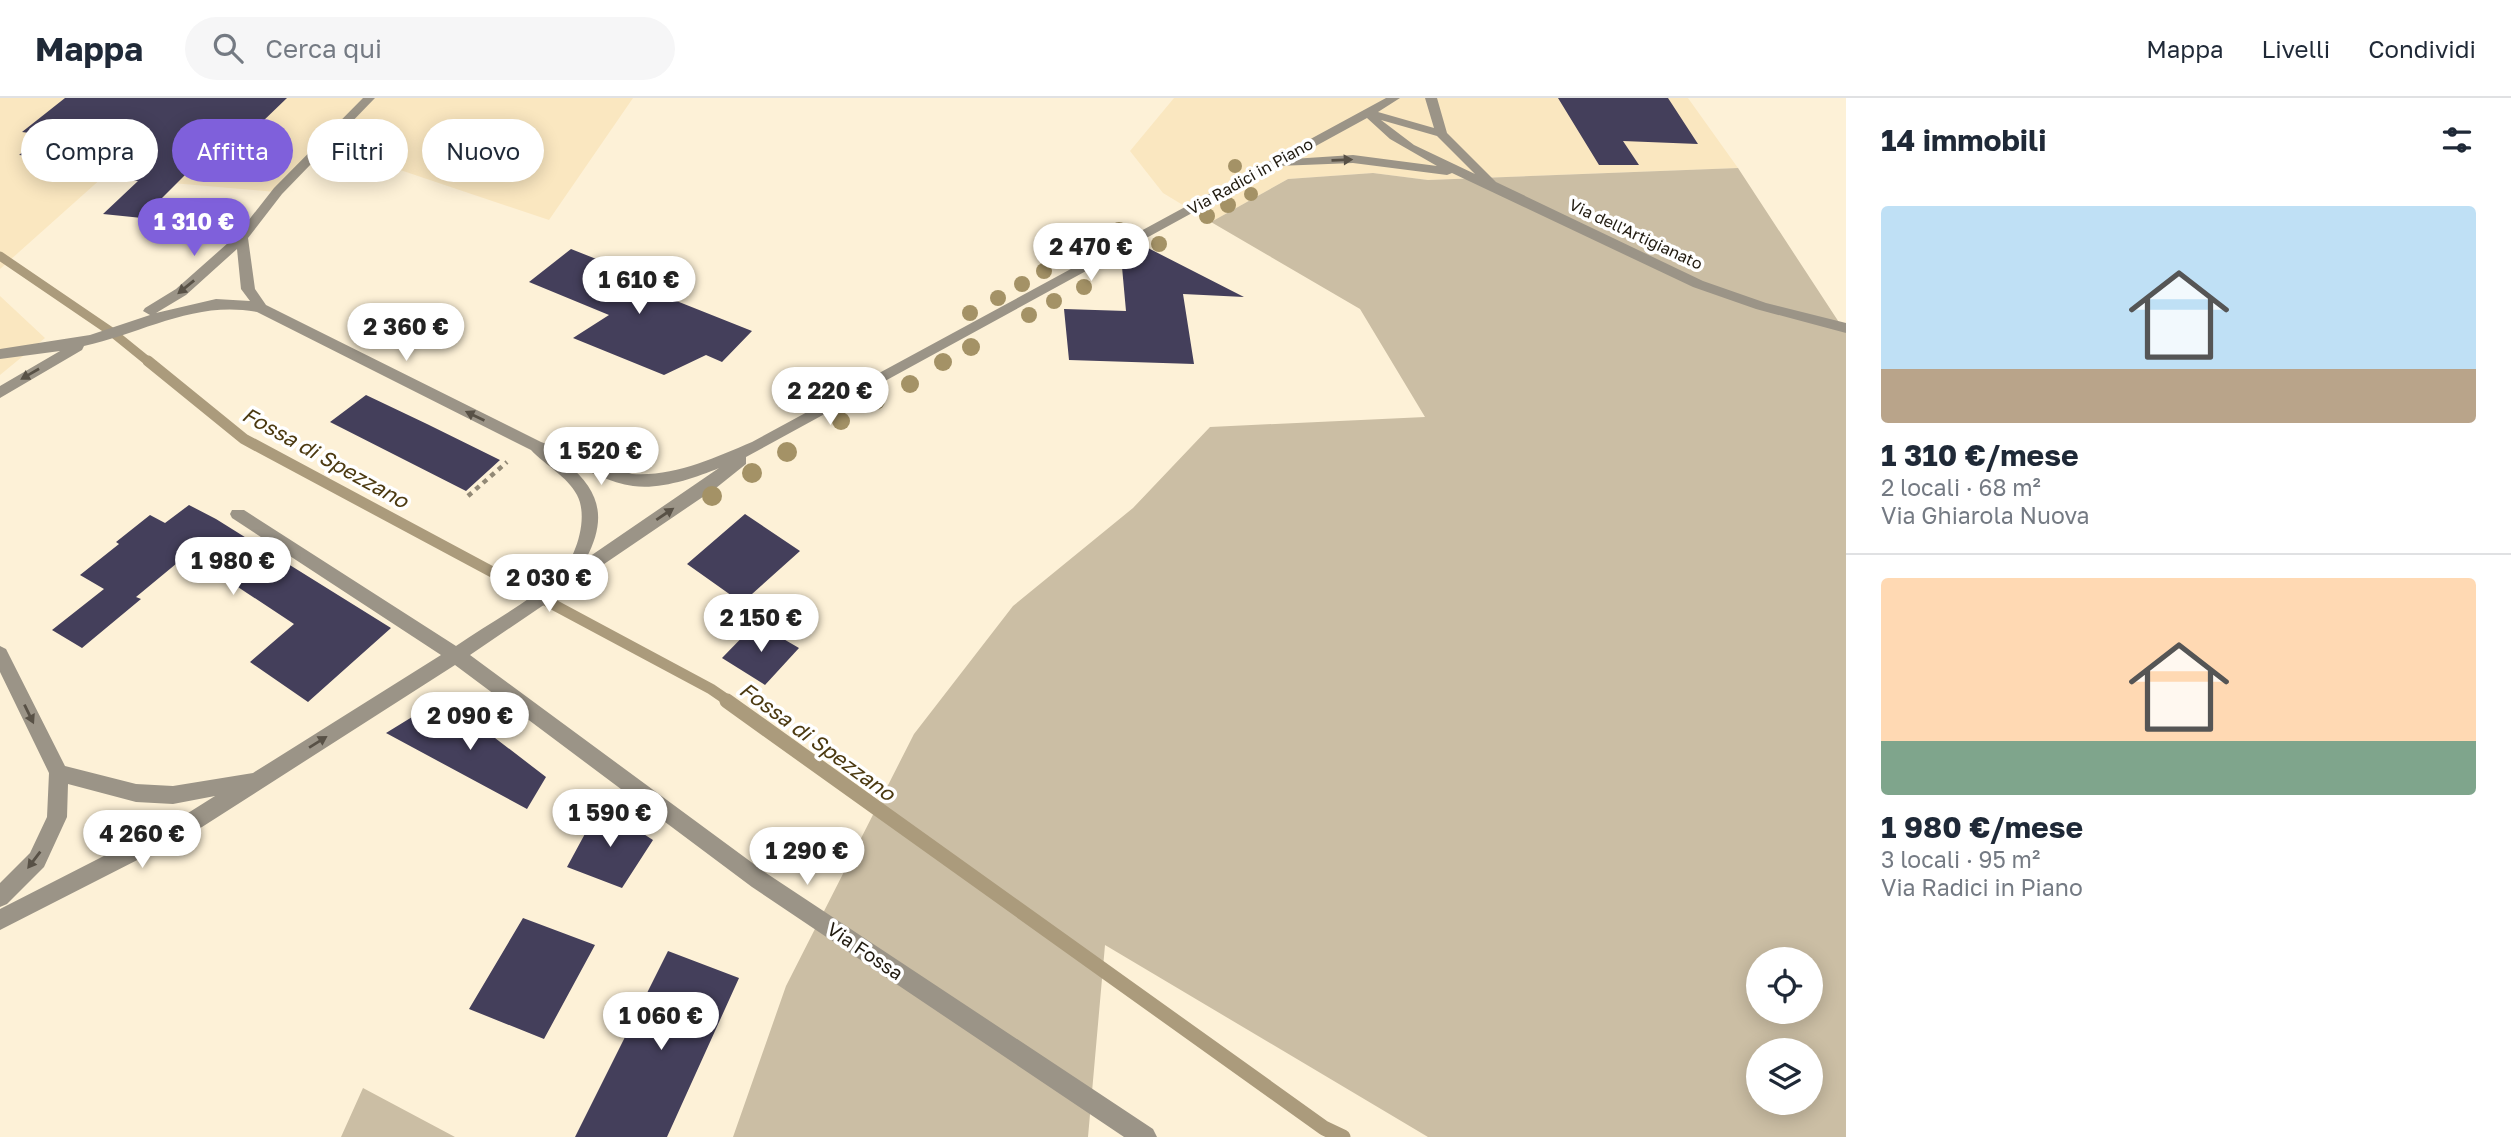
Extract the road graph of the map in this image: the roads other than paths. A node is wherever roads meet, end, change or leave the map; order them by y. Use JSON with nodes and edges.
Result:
{"nodes":[{"id":1,"x":369,"y":98,"type":"edge"},
{"id":2,"x":1394,"y":98,"type":"edge"},
{"id":3,"x":1431,"y":98,"type":"edge"},
{"id":4,"x":1369,"y":113,"type":"junction"},
{"id":5,"x":1441,"y":134,"type":"junction"},
{"id":6,"x":1274,"y":163,"type":"junction"},
{"id":7,"x":1458,"y":173,"type":"junction"},
{"id":8,"x":1495,"y":187,"type":"junction"},
{"id":9,"x":242,"y":238,"type":"junction"},
{"id":10,"x":169,"y":306,"type":"junction"},
{"id":11,"x":261,"y":307,"type":"junction"},
{"id":12,"x":1846,"y":328,"type":"edge"},
{"id":13,"x":56,"y":352,"type":"junction"},
{"id":14,"x":0,"y":354,"type":"edge"},
{"id":15,"x":0,"y":393,"type":"edge"},
{"id":16,"x":536,"y":446,"type":"junction"},
{"id":17,"x":757,"y":446,"type":"junction"},
{"id":18,"x":238,"y":514,"type":"dead end"},
{"id":19,"x":589,"y":556,"type":"junction"},
{"id":20,"x":0,"y":654,"type":"edge"},
{"id":21,"x":456,"y":655,"type":"junction"},
{"id":22,"x":59,"y":774,"type":"junction"},
{"id":23,"x":260,"y":779,"type":"junction"},
{"id":24,"x":0,"y":897,"type":"edge"},
{"id":25,"x":0,"y":920,"type":"edge"},
{"id":26,"x":1145,"y":1137,"type":"edge"}],
"edges":[{"from":1,"to":9,"type":"street"},
{"from":2,"to":4,"type":"street","name":"Via Radici in Piano"},
{"from":3,"to":5,"type":"street"},
{"from":4,"to":5,"type":"street","name":"Via dell'Artigianato"},
{"from":4,"to":6,"type":"street","name":"Via Radici in Piano"},
{"from":4,"to":7,"type":"street","name":"Via dell'Artigianato"},
{"from":5,"to":8,"type":"street","name":"Via dell'Artigianato"},
{"from":6,"to":7,"type":"street","name":"Via dell'Artigianato","one_way":true},
{"from":6,"to":17,"type":"street","name":"Via Radici in Piano"},
{"from":7,"to":8,"type":"street","name":"Via dell'Artigianato"},
{"from":8,"to":12,"type":"street","name":"Via dell'Artigianato"},
{"from":9,"to":10,"type":"street","one_way":true},
{"from":9,"to":11,"type":"street"},
{"from":10,"to":11,"type":"street"},
{"from":10,"to":13,"type":"street"},
{"from":16,"to":11,"type":"street","one_way":true},
{"from":13,"to":14,"type":"street"},
{"from":13,"to":15,"type":"street","one_way":true},
{"from":16,"to":17,"type":"street"},
{"from":16,"to":19,"type":"street"},
{"from":19,"to":17,"type":"street","one_way":true},
{"from":18,"to":21,"type":"street","name":"Via Fossa"},
{"from":19,"to":21,"type":"street"},
{"from":20,"to":22,"type":"street","one_way":true},
{"from":23,"to":21,"type":"street","one_way":true},
{"from":21,"to":26,"type":"street","name":"Via Fossa"},
{"from":22,"to":23,"type":"street"},
{"from":22,"to":24,"type":"street","one_way":true},
{"from":23,"to":25,"type":"street"}]}
